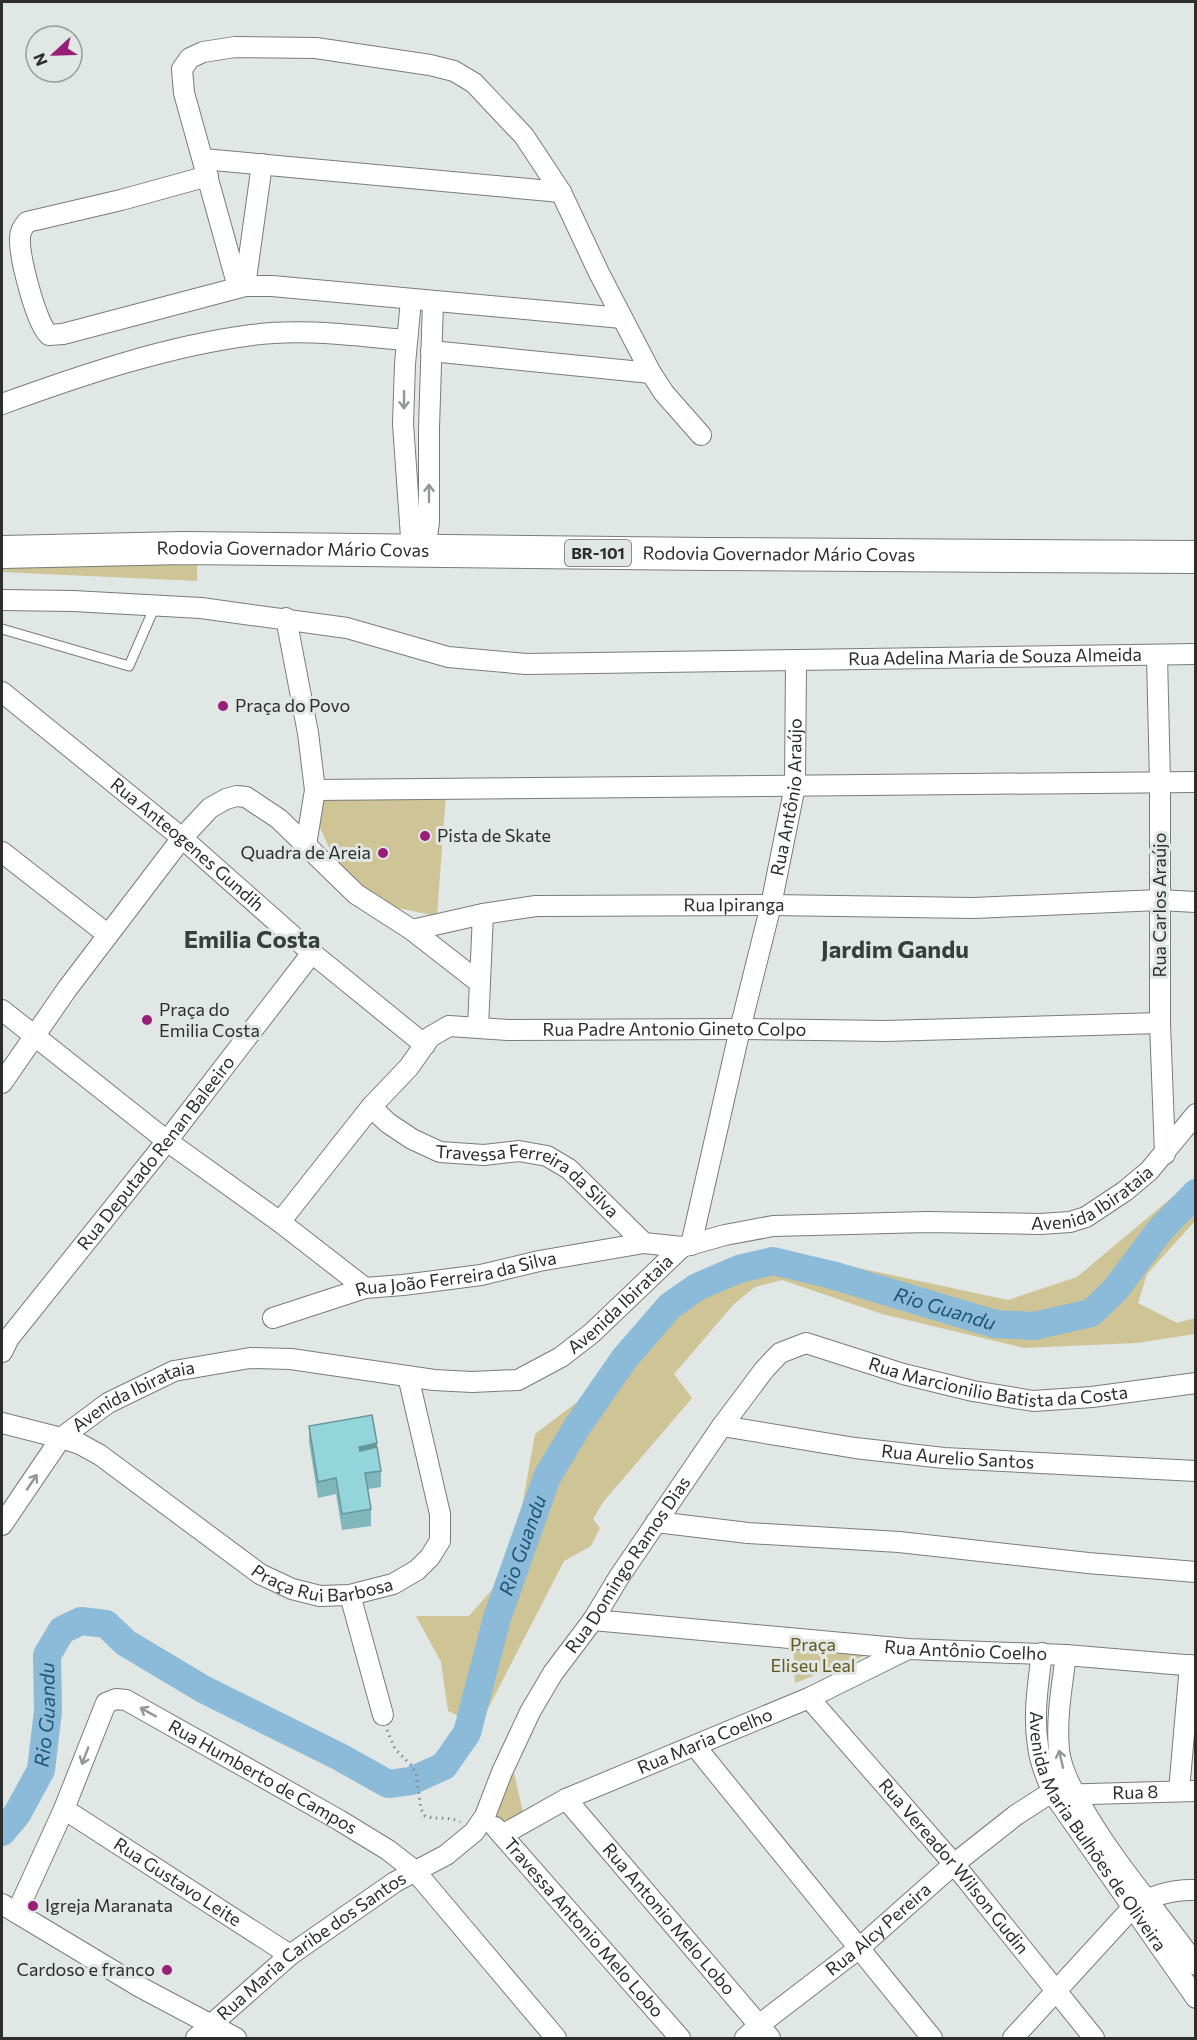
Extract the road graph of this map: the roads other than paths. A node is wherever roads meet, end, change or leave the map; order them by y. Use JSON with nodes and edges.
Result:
{"nodes":[{"id":1,"x":262,"y":164,"type":"junction"},
{"id":2,"x":206,"y":167,"type":"junction"},
{"id":3,"x":561,"y":192,"type":"junction"},
{"id":4,"x":241,"y":287,"type":"junction"},
{"id":5,"x":411,"y":300,"type":"junction"},
{"id":6,"x":433,"y":302,"type":"junction"},
{"id":7,"x":622,"y":318,"type":"junction"},
{"id":8,"x":407,"y":340,"type":"junction"},
{"id":9,"x":431,"y":359,"type":"junction"},
{"id":10,"x":405,"y":364,"type":"junction"},
{"id":11,"x":651,"y":373,"type":"junction"},
{"id":12,"x":2,"y":404,"type":"edge"},
{"id":13,"x":701,"y":435,"type":"dead end"},
{"id":14,"x":419,"y":551,"type":"junction"},
{"id":15,"x":2,"y":552,"type":"edge"},
{"id":16,"x":1196,"y":556,"type":"edge"},
{"id":17,"x":2,"y":600,"type":"edge"},
{"id":18,"x":155,"y":606,"type":"junction"},
{"id":19,"x":286,"y":618,"type":"junction"},
{"id":20,"x":2,"y":629,"type":"edge"},
{"id":21,"x":1196,"y":654,"type":"edge"},
{"id":22,"x":1157,"y":656,"type":"junction"},
{"id":23,"x":796,"y":662,"type":"junction"},
{"id":24,"x":2,"y":692,"type":"edge"},
{"id":25,"x":1160,"y":782,"type":"junction"},
{"id":26,"x":1196,"y":782,"type":"edge"},
{"id":27,"x":795,"y":786,"type":"junction"},
{"id":28,"x":315,"y":790,"type":"junction"},
{"id":29,"x":182,"y":838,"type":"junction"},
{"id":30,"x":306,"y":845,"type":"junction"},
{"id":31,"x":2,"y":852,"type":"edge"},
{"id":32,"x":1159,"y":900,"type":"junction"},
{"id":33,"x":1196,"y":902,"type":"edge"},
{"id":34,"x":771,"y":905,"type":"junction"},
{"id":35,"x":483,"y":914,"type":"junction"},
{"id":36,"x":412,"y":930,"type":"junction"},
{"id":37,"x":107,"y":934,"type":"junction"},
{"id":38,"x":312,"y":952,"type":"junction"},
{"id":39,"x":480,"y":983,"type":"junction"},
{"id":40,"x":2,"y":1010,"type":"edge"},
{"id":41,"x":1160,"y":1023,"type":"junction"},
{"id":42,"x":478,"y":1027,"type":"junction"},
{"id":43,"x":740,"y":1029,"type":"junction"},
{"id":44,"x":35,"y":1037,"type":"junction"},
{"id":45,"x":425,"y":1045,"type":"junction"},
{"id":46,"x":2,"y":1083,"type":"edge"},
{"id":47,"x":371,"y":1107,"type":"junction"},
{"id":48,"x":1196,"y":1114,"type":"edge"},
{"id":49,"x":167,"y":1141,"type":"junction"},
{"id":50,"x":1165,"y":1154,"type":"junction"},
{"id":51,"x":280,"y":1222,"type":"junction"},
{"id":52,"x":644,"y":1243,"type":"junction"},
{"id":53,"x":686,"y":1246,"type":"junction"},
{"id":54,"x":365,"y":1288,"type":"junction"},
{"id":55,"x":273,"y":1318,"type":"dead end"},
{"id":56,"x":4,"y":1341,"type":"edge"},
{"id":57,"x":806,"y":1343,"type":"joint"},
{"id":58,"x":408,"y":1376,"type":"junction"},
{"id":59,"x":1196,"y":1383,"type":"edge"},
{"id":60,"x":2,"y":1423,"type":"edge"},
{"id":61,"x":722,"y":1426,"type":"junction"},
{"id":62,"x":61,"y":1437,"type":"junction"},
{"id":63,"x":1196,"y":1471,"type":"edge"},
{"id":64,"x":656,"y":1522,"type":"junction"},
{"id":65,"x":2,"y":1525,"type":"edge"},
{"id":66,"x":1196,"y":1572,"type":"edge"},
{"id":67,"x":350,"y":1595,"type":"junction"},
{"id":68,"x":592,"y":1620,"type":"junction"},
{"id":69,"x":908,"y":1649,"type":"junction"},
{"id":70,"x":1042,"y":1653,"type":"junction"},
{"id":71,"x":1066,"y":1654,"type":"junction"},
{"id":72,"x":1193,"y":1665,"type":"edge"},
{"id":73,"x":809,"y":1698,"type":"junction"},
{"id":74,"x":383,"y":1715,"type":"road end"},
{"id":75,"x":695,"y":1746,"type":"junction"},
{"id":76,"x":1187,"y":1791,"type":"edge"},
{"id":77,"x":1054,"y":1795,"type":"junction"},
{"id":78,"x":1075,"y":1795,"type":"junction"},
{"id":79,"x":566,"y":1799,"type":"junction"},
{"id":80,"x":64,"y":1809,"type":"junction"},
{"id":81,"x":480,"y":1824,"type":"junction"},
{"id":82,"x":502,"y":1835,"type":"junction"},
{"id":83,"x":954,"y":1864,"type":"junction"},
{"id":84,"x":415,"y":1871,"type":"junction"},
{"id":85,"x":1196,"y":1890,"type":"edge"},
{"id":86,"x":1139,"y":1904,"type":"junction"},
{"id":87,"x":9,"y":1908,"type":"edge"},
{"id":88,"x":858,"y":1949,"type":"junction"},
{"id":89,"x":290,"y":1955,"type":"junction"},
{"id":90,"x":1196,"y":1965,"type":"edge"},
{"id":91,"x":1057,"y":1992,"type":"junction"},
{"id":92,"x":1196,"y":1998,"type":"edge"},
{"id":93,"x":211,"y":2025,"type":"junction"},
{"id":94,"x":758,"y":2034,"type":"edge"},
{"id":95,"x":196,"y":2038,"type":"edge"},
{"id":96,"x":236,"y":2038,"type":"edge"},
{"id":97,"x":556,"y":2038,"type":"edge"},
{"id":98,"x":680,"y":2038,"type":"edge"},
{"id":99,"x":932,"y":2038,"type":"edge"},
{"id":100,"x":1013,"y":2038,"type":"edge"},
{"id":101,"x":1094,"y":2038,"type":"edge"}],
"edges":[{"from":1,"to":2,"type":"street"},
{"from":1,"to":3,"type":"street"},
{"from":1,"to":4,"type":"street"},
{"from":2,"to":3,"type":"street"},
{"from":2,"to":4,"type":"street"},
{"from":2,"to":4,"type":"street"},
{"from":3,"to":7,"type":"street"},
{"from":4,"to":5,"type":"street"},
{"from":5,"to":6,"type":"street"},
{"from":5,"to":8,"type":"street"},
{"from":6,"to":7,"type":"street"},
{"from":6,"to":9,"type":"street"},
{"from":7,"to":11,"type":"street"},
{"from":8,"to":10,"type":"street"},
{"from":8,"to":12,"type":"street"},
{"from":9,"to":10,"type":"street"},
{"from":9,"to":11,"type":"street"},
{"from":14,"to":9,"type":"street","one_way":true},
{"from":10,"to":14,"type":"street","one_way":true},
{"from":11,"to":13,"type":"street"},
{"from":14,"to":15,"type":"highway","name":"Rodovia Governador Mário Covas","number":"BR-101"},
{"from":14,"to":16,"type":"highway","name":"Rodovia Governador Mário Covas","number":"BR-101"},
{"from":17,"to":18,"type":"street","name":"Rua Adelina Maria de Souza Almeida"},
{"from":18,"to":19,"type":"street","name":"Rua Adelina Maria de Souza Almeida"},
{"from":18,"to":20,"type":"lane"},
{"from":19,"to":23,"type":"street","name":"Rua Adelina Maria de Souza Almeida"},
{"from":19,"to":28,"type":"street"},
{"from":21,"to":22,"type":"street","name":"Rua Adelina Maria de Souza Almeida"},
{"from":22,"to":23,"type":"street","name":"Rua Adelina Maria de Souza Almeida"},
{"from":22,"to":25,"type":"street","name":"Rua Carlos Araújo"},
{"from":23,"to":27,"type":"street","name":"Rua Antônio Araújo"},
{"from":24,"to":29,"type":"street","name":"Rua Anteogenes Gundih"},
{"from":25,"to":26,"type":"street"},
{"from":25,"to":27,"type":"street"},
{"from":25,"to":32,"type":"street","name":"Rua Carlos Araújo"},
{"from":27,"to":28,"type":"street"},
{"from":27,"to":34,"type":"street","name":"Rua Antônio Araújo"},
{"from":28,"to":30,"type":"street"},
{"from":29,"to":30,"type":"street"},
{"from":29,"to":37,"type":"street"},
{"from":29,"to":38,"type":"street","name":"Rua Anteogenes Gundih"},
{"from":30,"to":36,"type":"street"},
{"from":31,"to":37,"type":"street"},
{"from":32,"to":33,"type":"street","name":"Rua Ipiranga"},
{"from":32,"to":34,"type":"street","name":"Rua Ipiranga"},
{"from":32,"to":41,"type":"street","name":"Rua Carlos Araújo"},
{"from":34,"to":35,"type":"street","name":"Rua Ipiranga"},
{"from":34,"to":43,"type":"street","name":"Rua Antônio Araújo"},
{"from":35,"to":36,"type":"street","name":"Rua Ipiranga"},
{"from":35,"to":39,"type":"street"},
{"from":36,"to":39,"type":"street"},
{"from":37,"to":44,"type":"street"},
{"from":38,"to":45,"type":"street","name":"Rua Anteogenes Gundih"},
{"from":38,"to":49,"type":"street","name":"Rua Deputado Renan Baleeiro"},
{"from":39,"to":42,"type":"street"},
{"from":40,"to":44,"type":"street"},
{"from":41,"to":43,"type":"street","name":"Rua Padre Antonio Gineto Colpo"},
{"from":41,"to":50,"type":"street","name":"Rua Carlos Araújo"},
{"from":42,"to":43,"type":"street","name":"Rua Padre Antonio Gineto Colpo"},
{"from":42,"to":45,"type":"street","name":"Rua Padre Antonio Gineto Colpo"},
{"from":43,"to":53,"type":"street","name":"Rua Antônio Araújo"},
{"from":44,"to":46,"type":"street"},
{"from":44,"to":49,"type":"street"},
{"from":45,"to":47,"type":"street","name":"Rua Padre Antonio Gineto Colpo"},
{"from":47,"to":51,"type":"street","name":"Rua Padre Antonio Gineto Colpo"},
{"from":47,"to":52,"type":"street","name":"Travessa Ferreira da Silva"},
{"from":48,"to":50,"type":"street","name":"Avenida Ibirataia"},
{"from":49,"to":51,"type":"street"},
{"from":49,"to":56,"type":"street","name":"Rua Deputado Renan Baleeiro"},
{"from":50,"to":53,"type":"street","name":"Avenida Ibirataia"},
{"from":51,"to":54,"type":"street"},
{"from":52,"to":53,"type":"street"},
{"from":52,"to":54,"type":"street","name":"Rua João Ferreira da Silva"},
{"from":53,"to":58,"type":"street","name":"Avenida Ibirataia"},
{"from":54,"to":55,"type":"street","name":"Rua João Ferreira da Silva"},
{"from":57,"to":59,"type":"street","name":"Rua Marcionilio Batista da Costa"},
{"from":57,"to":61,"type":"street","name":"Rua Domingo Ramos Dias"},
{"from":58,"to":62,"type":"street","name":"Avenida Ibirataia"},
{"from":58,"to":67,"type":"street","name":"Praça Rui Barbosa"},
{"from":60,"to":62,"type":"street","name":"Praça Rui Barbosa"},
{"from":61,"to":63,"type":"street","name":"Rua Aurelio Santos"},
{"from":61,"to":64,"type":"street","name":"Rua Domingo Ramos Dias"},
{"from":65,"to":62,"type":"street","name":"Avenida Ibirataia","one_way":true},
{"from":62,"to":67,"type":"street","name":"Praça Rui Barbosa"},
{"from":64,"to":66,"type":"street"},
{"from":64,"to":68,"type":"street","name":"Rua Domingo Ramos Dias"},
{"from":67,"to":74,"type":"street"},
{"from":68,"to":69,"type":"street","name":"Rua Antônio Coelho"},
{"from":68,"to":81,"type":"street","name":"Rua Domingo Ramos Dias"},
{"from":69,"to":70,"type":"street","name":"Rua Antônio Coelho"},
{"from":69,"to":73,"type":"street","name":"Rua Maria Coelho"},
{"from":70,"to":71,"type":"street","name":"Rua Antônio Coelho"},
{"from":70,"to":77,"type":"street","name":"Avenida Maria Bulhões de Oliveira"},
{"from":71,"to":72,"type":"street","name":"Rua Antônio Coelho"},
{"from":78,"to":71,"type":"street","name":"Avenida Maria Bulhões de Oliveira","one_way":true},
{"from":72,"to":76,"type":"street"},
{"from":73,"to":75,"type":"street","name":"Rua Maria Coelho"},
{"from":73,"to":83,"type":"street","name":"Rua Vereador Wilson Gudin"},
{"from":75,"to":79,"type":"street","name":"Rua Maria Coelho"},
{"from":75,"to":88,"type":"street"},
{"from":76,"to":78,"type":"street","name":"Rua 8"},
{"from":77,"to":78,"type":"street","name":"Rua Alcy Pereira"},
{"from":77,"to":83,"type":"street","name":"Rua Alcy Pereira"},
{"from":77,"to":86,"type":"street","name":"Avenida Maria Bulhões de Oliveira"},
{"from":78,"to":86,"type":"street","name":"Avenida Maria Bulhões de Oliveira"},
{"from":79,"to":82,"type":"street","name":"Rua Maria Coelho"},
{"from":79,"to":94,"type":"street","name":"Rua Antonio Melo Lobo"},
{"from":84,"to":80,"type":"street","name":"Rua Humberto de Campos","one_way":true},
{"from":80,"to":87,"type":"street"},
{"from":80,"to":89,"type":"street","name":"Rua Gustavo Leite"},
{"from":81,"to":82,"type":"street","name":"Travessa Antonio Melo Lobo"},
{"from":81,"to":84,"type":"street","name":"Rua Maria Caribe dos Santos"},
{"from":82,"to":98,"type":"street","name":"Travessa Antonio Melo Lobo"},
{"from":83,"to":88,"type":"street","name":"Rua Alcy Pereira"},
{"from":83,"to":91,"type":"street","name":"Rua Vereador Wilson Gudin"},
{"from":84,"to":89,"type":"street","name":"Rua Maria Caribe dos Santos"},
{"from":84,"to":97,"type":"street","name":"Rua Humberto de Campos"},
{"from":85,"to":86,"type":"street"},
{"from":86,"to":90,"type":"street","name":"Avenida Maria Bulhões de Oliveira"},
{"from":86,"to":91,"type":"street"},
{"from":86,"to":92,"type":"street","name":"Avenida Maria Bulhões de Oliveira"},
{"from":87,"to":93,"type":"street"},
{"from":88,"to":94,"type":"street","name":"Rua Alcy Pereira"},
{"from":88,"to":99,"type":"street"},
{"from":89,"to":93,"type":"street","name":"Rua Maria Caribe dos Santos"},
{"from":91,"to":100,"type":"street"},
{"from":91,"to":101,"type":"street","name":"Rua Vereador Wilson Gudin"},
{"from":93,"to":95,"type":"street","name":"Rua Maria Caribe dos Santos"},
{"from":93,"to":96,"type":"street"}]}
